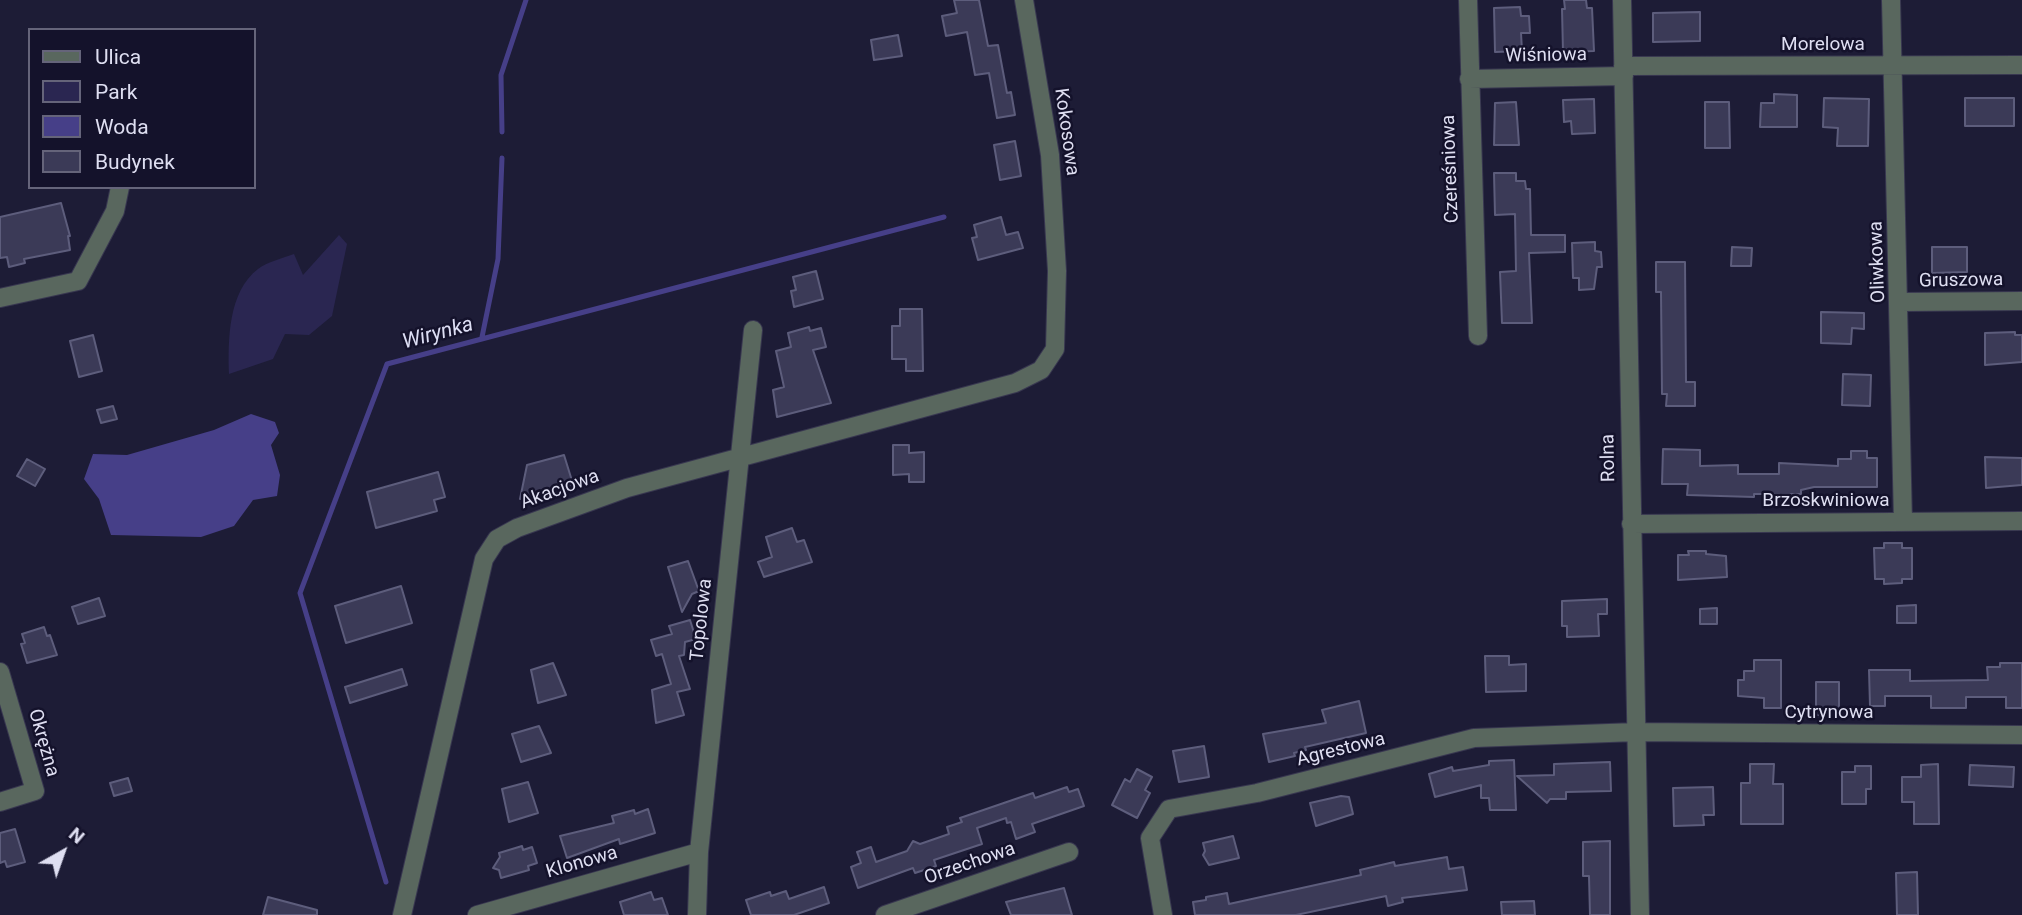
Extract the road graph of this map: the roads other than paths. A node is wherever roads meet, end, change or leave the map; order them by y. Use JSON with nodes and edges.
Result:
{"nodes":[{"id":1,"x":1024,"y":0,"type":"edge"},
{"id":2,"x":1468,"y":0,"type":"edge"},
{"id":3,"x":1622,"y":0,"type":"edge"},
{"id":4,"x":1891,"y":0,"type":"edge"},
{"id":5,"x":2022,"y":65,"type":"edge"},
{"id":6,"x":1892,"y":66,"type":"junction"},
{"id":7,"x":1624,"y":71,"type":"junction"},
{"id":8,"x":1469,"y":79,"type":"junction"},
{"id":9,"x":120,"y":189,"type":"edge"},
{"id":10,"x":0,"y":298,"type":"edge"},
{"id":11,"x":2022,"y":301,"type":"edge"},
{"id":12,"x":1900,"y":302,"type":"junction"},
{"id":13,"x":753,"y":330,"type":"dead end"},
{"id":14,"x":1478,"y":336,"type":"dead end"},
{"id":15,"x":1015,"y":383,"type":"joint"},
{"id":16,"x":739,"y":460,"type":"junction"},
{"id":17,"x":2022,"y":521,"type":"edge"},
{"id":18,"x":1903,"y":522,"type":"junction"},
{"id":19,"x":1631,"y":524,"type":"junction"},
{"id":20,"x":0,"y":671,"type":"edge"},
{"id":21,"x":1636,"y":732,"type":"junction"},
{"id":22,"x":2022,"y":735,"type":"edge"},
{"id":23,"x":0,"y":802,"type":"edge"},
{"id":24,"x":699,"y":852,"type":"junction"},
{"id":25,"x":1069,"y":852,"type":"dead end"},
{"id":26,"x":402,"y":915,"type":"edge"},
{"id":27,"x":477,"y":915,"type":"edge"},
{"id":28,"x":697,"y":915,"type":"edge"},
{"id":29,"x":885,"y":915,"type":"edge"},
{"id":30,"x":1163,"y":915,"type":"edge"},
{"id":31,"x":1640,"y":915,"type":"edge"}],
"edges":[{"from":1,"to":15,"type":"street","name":"Kokosowa"},
{"from":2,"to":8,"type":"street","name":"Czereśniowa"},
{"from":3,"to":7,"type":"street","name":"Rolna"},
{"from":4,"to":6,"type":"street","name":"Oliwkowa"},
{"from":5,"to":6,"type":"street","name":"Morelowa"},
{"from":6,"to":7,"type":"street","name":"Morelowa"},
{"from":6,"to":12,"type":"street","name":"Oliwkowa"},
{"from":7,"to":8,"type":"street","name":"Wiśniowa"},
{"from":7,"to":19,"type":"street","name":"Rolna"},
{"from":8,"to":14,"type":"street","name":"Czereśniowa"},
{"from":9,"to":10,"type":"street"},
{"from":11,"to":12,"type":"street","name":"Gruszowa"},
{"from":12,"to":18,"type":"street","name":"Oliwkowa"},
{"from":13,"to":16,"type":"street","name":"Topolowa"},
{"from":15,"to":16,"type":"street","name":"Akacjowa"},
{"from":16,"to":24,"type":"street","name":"Topolowa"},
{"from":16,"to":26,"type":"street","name":"Akacjowa"},
{"from":17,"to":18,"type":"street","name":"Brzoskwiniowa"},
{"from":18,"to":19,"type":"street","name":"Brzoskwiniowa"},
{"from":19,"to":21,"type":"street","name":"Rolna"},
{"from":20,"to":23,"type":"street","name":"Okrężna"},
{"from":21,"to":22,"type":"street","name":"Cytrynowa"},
{"from":21,"to":30,"type":"street","name":"Agrestowa"},
{"from":21,"to":31,"type":"street","name":"Rolna"},
{"from":24,"to":27,"type":"street","name":"Klonowa"},
{"from":24,"to":28,"type":"street","name":"Topolowa"},
{"from":25,"to":29,"type":"street","name":"Orzechowa"}]}
